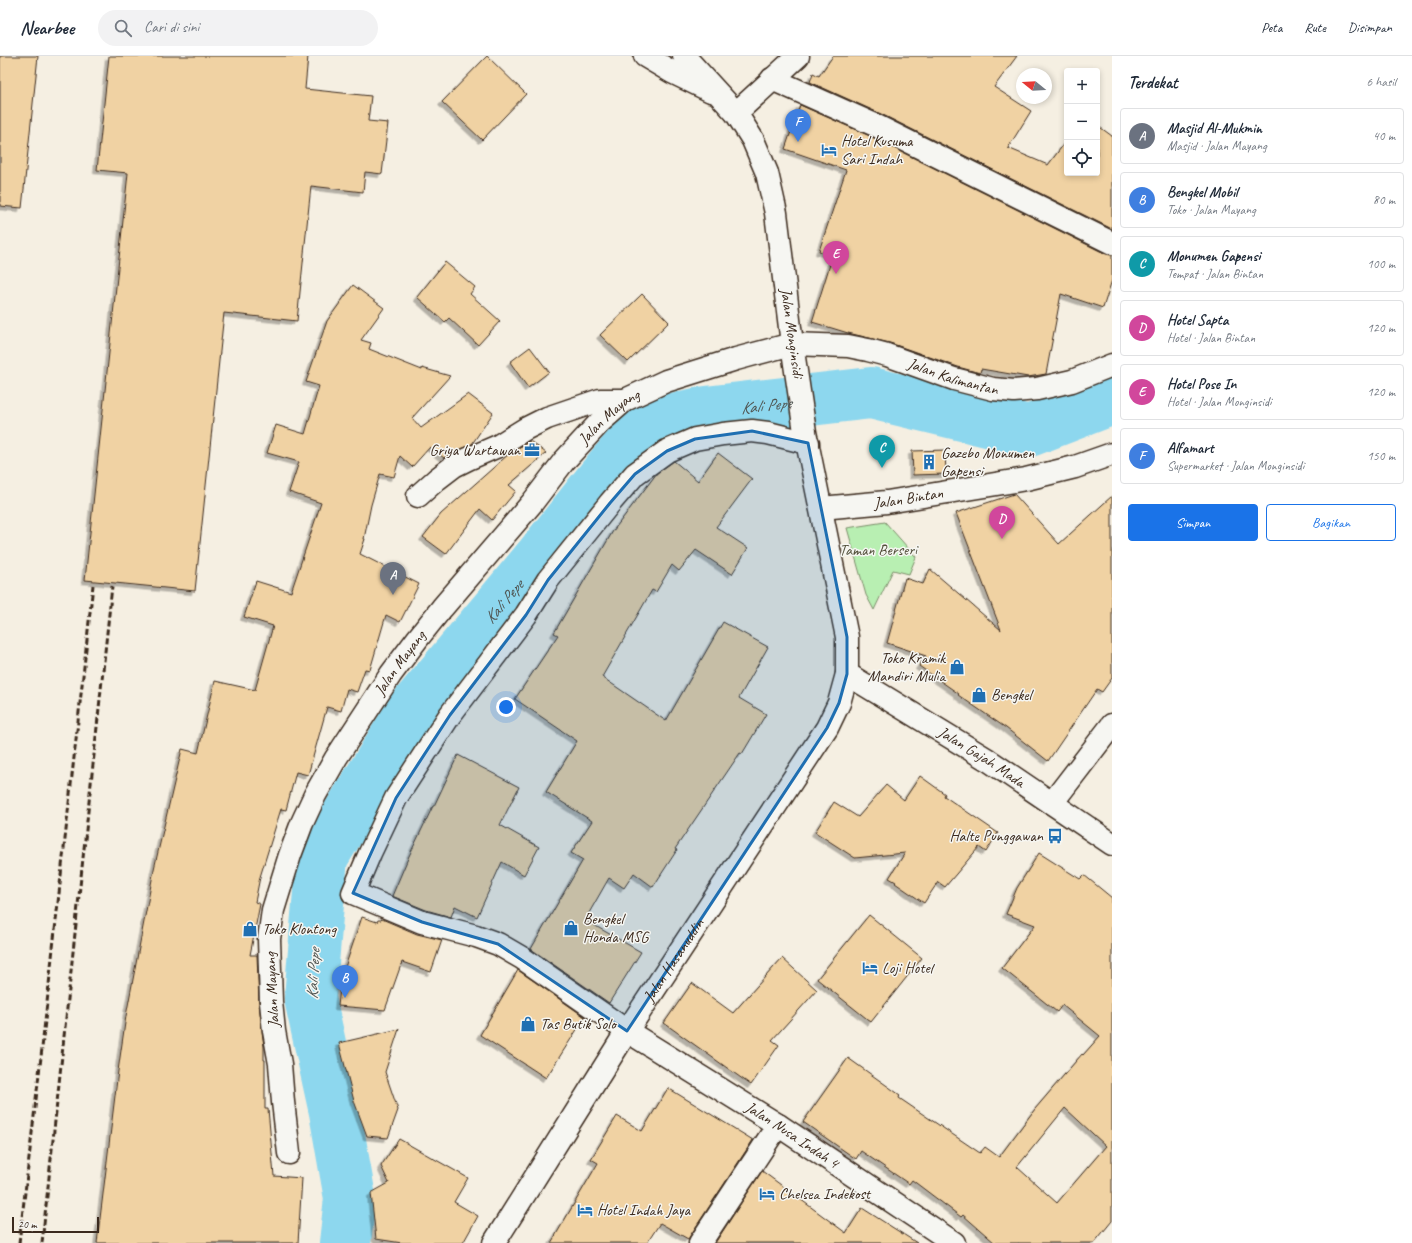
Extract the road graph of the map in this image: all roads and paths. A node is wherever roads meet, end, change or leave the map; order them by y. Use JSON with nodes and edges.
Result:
{"nodes":[{"id":1,"x":645,"y":56,"type":"edge"},
{"id":2,"x":684,"y":56,"type":"edge"},
{"id":3,"x":798,"y":56,"type":"edge"},
{"id":4,"x":772,"y":79,"type":"junction"},
{"id":5,"x":729,"y":105,"type":"junction"},
{"id":6,"x":1112,"y":243,"type":"edge"},
{"id":7,"x":794,"y":352,"type":"junction"},
{"id":8,"x":1112,"y":365,"type":"edge"},
{"id":9,"x":625,"y":400,"type":"junction"},
{"id":10,"x":806,"y":437,"type":"junction"},
{"id":11,"x":1112,"y":454,"type":"edge"},
{"id":12,"x":418,"y":496,"type":"dead end"},
{"id":13,"x":821,"y":508,"type":"junction"},
{"id":14,"x":847,"y":674,"type":"junction"},
{"id":15,"x":1112,"y":725,"type":"edge"},
{"id":16,"x":1052,"y":803,"type":"junction"},
{"id":17,"x":1112,"y":844,"type":"edge"},
{"id":18,"x":628,"y":1031,"type":"junction"},
{"id":19,"x":778,"y":1125,"type":"junction"},
{"id":20,"x":289,"y":1153,"type":"dead end"},
{"id":21,"x":494,"y":1243,"type":"edge"},
{"id":22,"x":700,"y":1243,"type":"edge"},
{"id":23,"x":954,"y":1243,"type":"edge"}],
"edges":[{"from":1,"to":5,"type":"street"},
{"from":2,"to":5,"type":"street","name":"Jalan Monginsidi"},
{"from":3,"to":4,"type":"street"},
{"from":4,"to":5,"type":"street"},
{"from":4,"to":6,"type":"street"},
{"from":5,"to":7,"type":"street","name":"Jalan Monginsidi"},
{"from":7,"to":8,"type":"street","name":"Jalan Kalimantan"},
{"from":7,"to":9,"type":"street","name":"Jalan Mayang"},
{"from":7,"to":10,"type":"street","name":"Jalan Monginsidi"},
{"from":9,"to":12,"type":"street"},
{"from":9,"to":20,"type":"street","name":"Jalan Mayang"},
{"from":10,"to":13,"type":"street","name":"Jalan Monginsidi"},
{"from":10,"to":18,"type":"street","name":"Jalan Nusa Indah 4"},
{"from":11,"to":13,"type":"street","name":"Jalan Bintan"},
{"from":13,"to":14,"type":"street","name":"Jalan Monginsidi"},
{"from":14,"to":16,"type":"street","name":"Jalan Gajah Mada"},
{"from":14,"to":18,"type":"street","name":"Jalan Hasanuddin"},
{"from":15,"to":16,"type":"street"},
{"from":16,"to":17,"type":"street","name":"Jalan Gajah Mada"},
{"from":18,"to":19,"type":"street","name":"Jalan Nusa Indah 4"},
{"from":18,"to":21,"type":"street","name":"Jalan Hasanuddin"},
{"from":19,"to":22,"type":"street"},
{"from":19,"to":23,"type":"street","name":"Jalan Nusa Indah 4"}]}
